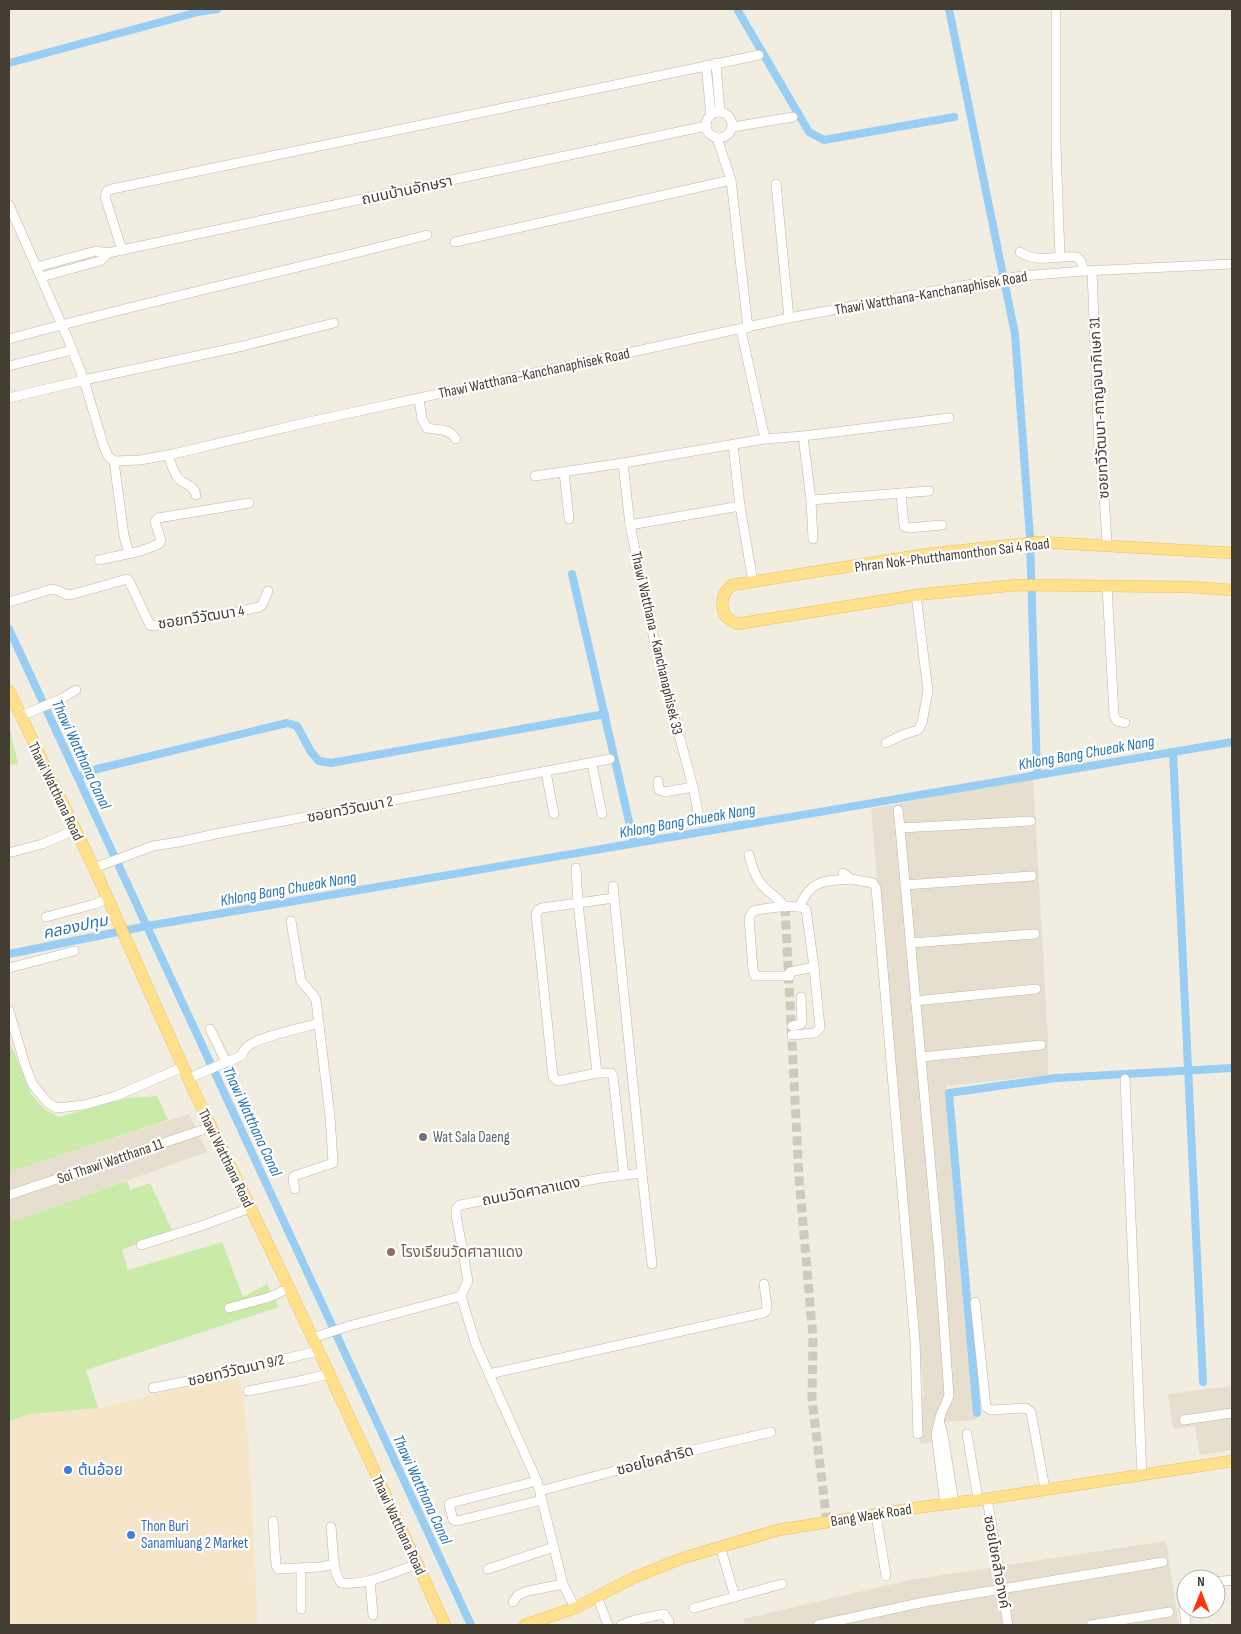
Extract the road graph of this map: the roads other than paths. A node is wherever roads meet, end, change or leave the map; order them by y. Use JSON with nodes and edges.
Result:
{"nodes":[{"id":1,"x":1056,"y":9,"type":"edge"},
{"id":2,"x":759,"y":55,"type":"dead end"},
{"id":3,"x":711,"y":64,"type":"junction"},
{"id":4,"x":720,"y":112,"type":"junction"},
{"id":5,"x":711,"y":115,"type":"junction"},
{"id":6,"x":792,"y":117,"type":"dead end"},
{"id":7,"x":706,"y":126,"type":"junction"},
{"id":8,"x":732,"y":127,"type":"junction"},
{"id":9,"x":717,"y":138,"type":"junction"},
{"id":10,"x":731,"y":180,"type":"junction"},
{"id":11,"x":776,"y":184,"type":"dead end"},
{"id":12,"x":9,"y":205,"type":"edge"},
{"id":13,"x":427,"y":235,"type":"dead end"},
{"id":14,"x":455,"y":242,"type":"dead end"},
{"id":15,"x":122,"y":250,"type":"junction"},
{"id":16,"x":1020,"y":252,"type":"dead end"},
{"id":17,"x":108,"y":253,"type":"junction"},
{"id":18,"x":1060,"y":257,"type":"junction"},
{"id":19,"x":1232,"y":264,"type":"edge"},
{"id":20,"x":37,"y":267,"type":"junction"},
{"id":21,"x":1088,"y":271,"type":"junction"},
{"id":22,"x":41,"y":277,"type":"junction"},
{"id":23,"x":789,"y":318,"type":"junction"},
{"id":24,"x":334,"y":323,"type":"dead end"},
{"id":25,"x":62,"y":324,"type":"junction"},
{"id":26,"x":745,"y":329,"type":"junction"},
{"id":27,"x":9,"y":339,"type":"edge"},
{"id":28,"x":72,"y":350,"type":"junction"},
{"id":29,"x":9,"y":366,"type":"edge"},
{"id":30,"x":84,"y":380,"type":"junction"},
{"id":31,"x":9,"y":398,"type":"edge"},
{"id":32,"x":419,"y":399,"type":"junction"},
{"id":33,"x":949,"y":418,"type":"dead end"},
{"id":34,"x":804,"y":436,"type":"junction"},
{"id":35,"x":456,"y":439,"type":"dead end"},
{"id":36,"x":765,"y":439,"type":"junction"},
{"id":37,"x":733,"y":445,"type":"junction"},
{"id":38,"x":168,"y":455,"type":"junction"},
{"id":39,"x":114,"y":462,"type":"junction"},
{"id":40,"x":623,"y":463,"type":"junction"},
{"id":41,"x":564,"y":472,"type":"junction"},
{"id":42,"x":535,"y":476,"type":"dead end"},
{"id":43,"x":929,"y":491,"type":"dead end"},
{"id":44,"x":901,"y":493,"type":"junction"},
{"id":45,"x":196,"y":495,"type":"dead end"},
{"id":46,"x":811,"y":500,"type":"junction"},
{"id":47,"x":249,"y":503,"type":"dead end"},
{"id":48,"x":740,"y":506,"type":"junction"},
{"id":49,"x":569,"y":519,"type":"dead end"},
{"id":50,"x":630,"y":525,"type":"junction"},
{"id":51,"x":942,"y":525,"type":"dead end"},
{"id":52,"x":813,"y":540,"type":"dead end"},
{"id":53,"x":1107,"y":545,"type":"junction"},
{"id":54,"x":129,"y":553,"type":"junction"},
{"id":55,"x":1232,"y":553,"type":"edge"},
{"id":56,"x":99,"y":560,"type":"dead end"},
{"id":57,"x":753,"y":582,"type":"junction"},
{"id":58,"x":1107,"y":586,"type":"junction"},
{"id":59,"x":1232,"y":590,"type":"edge"},
{"id":60,"x":268,"y":591,"type":"dead end"},
{"id":61,"x":916,"y":595,"type":"junction"},
{"id":62,"x":11,"y":601,"type":"edge"},
{"id":63,"x":76,"y":690,"type":"dead end"},
{"id":64,"x":9,"y":691,"type":"edge"},
{"id":65,"x":25,"y":714,"type":"junction"},
{"id":66,"x":1125,"y":723,"type":"dead end"},
{"id":67,"x":886,"y":744,"type":"dead end"},
{"id":68,"x":610,"y":759,"type":"dead end"},
{"id":69,"x":592,"y":764,"type":"junction"},
{"id":70,"x":546,"y":772,"type":"junction"},
{"id":71,"x":658,"y":781,"type":"dead end"},
{"id":72,"x":692,"y":787,"type":"junction"},
{"id":73,"x":898,"y":810,"type":"dead end"},
{"id":74,"x":554,"y":814,"type":"dead end"},
{"id":75,"x":602,"y":814,"type":"dead end"},
{"id":76,"x":1031,"y":821,"type":"dead end"},
{"id":77,"x":700,"y":822,"type":"dead end"},
{"id":78,"x":900,"y":828,"type":"junction"},
{"id":79,"x":75,"y":830,"type":"junction"},
{"id":80,"x":12,"y":852,"type":"dead end"},
{"id":81,"x":749,"y":854,"type":"dead end"},
{"id":82,"x":94,"y":868,"type":"junction"},
{"id":83,"x":576,"y":868,"type":"dead end"},
{"id":84,"x":843,"y":873,"type":"dead end"},
{"id":85,"x":1032,"y":876,"type":"dead end"},
{"id":86,"x":851,"y":879,"type":"junction"},
{"id":87,"x":905,"y":885,"type":"junction"},
{"id":88,"x":613,"y":886,"type":"dead end"},
{"id":89,"x":614,"y":898,"type":"junction"},
{"id":90,"x":107,"y":899,"type":"junction"},
{"id":91,"x":578,"y":903,"type":"junction"},
{"id":92,"x":785,"y":907,"type":"junction"},
{"id":93,"x":799,"y":907,"type":"junction"},
{"id":94,"x":46,"y":917,"type":"dead end"},
{"id":95,"x":291,"y":921,"type":"dead end"},
{"id":96,"x":1035,"y":934,"type":"dead end"},
{"id":97,"x":910,"y":943,"type":"junction"},
{"id":98,"x":74,"y":951,"type":"dead end"},
{"id":99,"x":814,"y":967,"type":"junction"},
{"id":100,"x":9,"y":968,"type":"edge"},
{"id":101,"x":1036,"y":989,"type":"dead end"},
{"id":102,"x":801,"y":997,"type":"dead end"},
{"id":103,"x":916,"y":1001,"type":"junction"},
{"id":104,"x":9,"y":1011,"type":"edge"},
{"id":105,"x":319,"y":1023,"type":"junction"},
{"id":106,"x":210,"y":1028,"type":"dead end"},
{"id":107,"x":1041,"y":1045,"type":"dead end"},
{"id":108,"x":921,"y":1057,"type":"junction"},
{"id":109,"x":226,"y":1062,"type":"junction"},
{"id":110,"x":183,"y":1067,"type":"junction"},
{"id":111,"x":597,"y":1073,"type":"junction"},
{"id":112,"x":194,"y":1076,"type":"junction"},
{"id":113,"x":1125,"y":1079,"type":"dead end"},
{"id":114,"x":634,"y":1098,"type":"junction"},
{"id":115,"x":615,"y":1099,"type":"junction"},
{"id":116,"x":211,"y":1127,"type":"junction"},
{"id":117,"x":642,"y":1173,"type":"junction"},
{"id":118,"x":624,"y":1175,"type":"junction"},
{"id":119,"x":296,"y":1189,"type":"dead end"},
{"id":120,"x":9,"y":1195,"type":"edge"},
{"id":121,"x":250,"y":1208,"type":"junction"},
{"id":122,"x":140,"y":1245,"type":"dead end"},
{"id":123,"x":652,"y":1264,"type":"dead end"},
{"id":124,"x":764,"y":1284,"type":"dead end"},
{"id":125,"x":289,"y":1288,"type":"junction"},
{"id":126,"x":460,"y":1296,"type":"junction"},
{"id":127,"x":975,"y":1302,"type":"dead end"},
{"id":128,"x":230,"y":1308,"type":"dead end"},
{"id":129,"x":312,"y":1338,"type":"junction"},
{"id":130,"x":318,"y":1351,"type":"junction"},
{"id":131,"x":329,"y":1374,"type":"junction"},
{"id":132,"x":489,"y":1374,"type":"junction"},
{"id":133,"x":153,"y":1388,"type":"dead end"},
{"id":134,"x":248,"y":1391,"type":"dead end"},
{"id":135,"x":1232,"y":1413,"type":"edge"},
{"id":136,"x":1184,"y":1420,"type":"dead end"},
{"id":137,"x":771,"y":1432,"type":"dead end"},
{"id":138,"x":918,"y":1434,"type":"dead end"},
{"id":139,"x":967,"y":1434,"type":"dead end"},
{"id":140,"x":1232,"y":1461,"type":"edge"},
{"id":141,"x":1142,"y":1475,"type":"junction"},
{"id":142,"x":537,"y":1481,"type":"junction"},
{"id":143,"x":1045,"y":1489,"type":"junction"},
{"id":144,"x":541,"y":1495,"type":"junction"},
{"id":145,"x":982,"y":1498,"type":"junction"},
{"id":146,"x":950,"y":1503,"type":"junction"},
{"id":147,"x":876,"y":1514,"type":"junction"},
{"id":148,"x":273,"y":1521,"type":"dead end"},
{"id":149,"x":331,"y":1527,"type":"dead end"},
{"id":150,"x":720,"y":1546,"type":"junction"},
{"id":151,"x":554,"y":1547,"type":"junction"},
{"id":152,"x":1164,"y":1562,"type":"dead end"},
{"id":153,"x":335,"y":1564,"type":"junction"},
{"id":154,"x":417,"y":1564,"type":"junction"},
{"id":155,"x":488,"y":1568,"type":"dead end"},
{"id":156,"x":302,"y":1569,"type":"junction"},
{"id":157,"x":886,"y":1576,"type":"dead end"},
{"id":158,"x":370,"y":1580,"type":"junction"},
{"id":159,"x":563,"y":1584,"type":"junction"},
{"id":160,"x":782,"y":1584,"type":"dead end"},
{"id":161,"x":1002,"y":1590,"type":"junction"},
{"id":162,"x":597,"y":1596,"type":"junction"},
{"id":163,"x":735,"y":1597,"type":"junction"},
{"id":164,"x":512,"y":1602,"type":"dead end"},
{"id":165,"x":575,"y":1608,"type":"junction"},
{"id":166,"x":694,"y":1608,"type":"dead end"},
{"id":167,"x":301,"y":1609,"type":"dead end"},
{"id":168,"x":1169,"y":1612,"type":"dead end"},
{"id":169,"x":373,"y":1616,"type":"dead end"},
{"id":170,"x":669,"y":1622,"type":"dead end"},
{"id":171,"x":444,"y":1625,"type":"edge"},
{"id":172,"x":525,"y":1625,"type":"edge"},
{"id":173,"x":608,"y":1625,"type":"edge"},
{"id":174,"x":621,"y":1625,"type":"edge"},
{"id":175,"x":818,"y":1625,"type":"edge"},
{"id":176,"x":1008,"y":1625,"type":"edge"},
{"id":177,"x":1090,"y":1625,"type":"edge"}],
"edges":[{"from":1,"to":18,"type":"street"},
{"from":2,"to":3,"type":"street"},
{"from":3,"to":4,"type":"street"},
{"from":3,"to":5,"type":"street"},
{"from":3,"to":15,"type":"street"},
{"from":4,"to":5,"type":"street"},
{"from":4,"to":8,"type":"street"},
{"from":5,"to":7,"type":"street"},
{"from":6,"to":8,"type":"street"},
{"from":7,"to":9,"type":"street"},
{"from":7,"to":15,"type":"street","name":"ถนนบ้านอักษรา"},
{"from":8,"to":9,"type":"street"},
{"from":9,"to":10,"type":"street"},
{"from":10,"to":14,"type":"street"},
{"from":10,"to":26,"type":"street"},
{"from":11,"to":23,"type":"street"},
{"from":12,"to":20,"type":"street"},
{"from":13,"to":25,"type":"street"},
{"from":15,"to":17,"type":"street","name":"ถนนบ้านอักษรา"},
{"from":16,"to":18,"type":"street"},
{"from":17,"to":20,"type":"street","name":"ถนนบ้านอักษรา"},
{"from":17,"to":22,"type":"street","name":"ถนนบ้านอักษรา"},
{"from":18,"to":21,"type":"street"},
{"from":19,"to":21,"type":"street","name":"Thawi Watthana-Kanchanaphisek Road"},
{"from":20,"to":22,"type":"street"},
{"from":21,"to":23,"type":"street","name":"Thawi Watthana-Kanchanaphisek Road"},
{"from":21,"to":53,"type":"street","name":"ซอยทวีวัฒนา-กาญจนาภิเษก 31"},
{"from":22,"to":25,"type":"street"},
{"from":23,"to":26,"type":"street","name":"Thawi Watthana-Kanchanaphisek Road"},
{"from":24,"to":30,"type":"street"},
{"from":25,"to":27,"type":"street"},
{"from":25,"to":28,"type":"street"},
{"from":26,"to":32,"type":"street","name":"Thawi Watthana-Kanchanaphisek Road"},
{"from":26,"to":36,"type":"street"},
{"from":28,"to":29,"type":"street"},
{"from":28,"to":30,"type":"street"},
{"from":30,"to":31,"type":"street"},
{"from":30,"to":39,"type":"street"},
{"from":32,"to":35,"type":"street"},
{"from":32,"to":38,"type":"street","name":"Thawi Watthana-Kanchanaphisek Road"},
{"from":33,"to":34,"type":"street"},
{"from":34,"to":36,"type":"street"},
{"from":34,"to":46,"type":"street"},
{"from":36,"to":37,"type":"street"},
{"from":37,"to":40,"type":"street"},
{"from":37,"to":48,"type":"street"},
{"from":38,"to":39,"type":"street","name":"Thawi Watthana-Kanchanaphisek Road"},
{"from":38,"to":45,"type":"street"},
{"from":39,"to":54,"type":"street"},
{"from":40,"to":41,"type":"street"},
{"from":40,"to":50,"type":"street","name":"Thawi Watthana - Kanchanaphisek 33"},
{"from":41,"to":42,"type":"street"},
{"from":41,"to":49,"type":"street"},
{"from":43,"to":44,"type":"street"},
{"from":44,"to":46,"type":"street"},
{"from":44,"to":51,"type":"street"},
{"from":46,"to":52,"type":"street"},
{"from":47,"to":54,"type":"street"},
{"from":48,"to":50,"type":"street"},
{"from":48,"to":57,"type":"street"},
{"from":50,"to":72,"type":"street","name":"Thawi Watthana - Kanchanaphisek 33"},
{"from":53,"to":55,"type":"main road","name":"Phran Nok-Phutthamonthon Sai 4 Road"},
{"from":53,"to":57,"type":"main road","name":"Phran Nok-Phutthamonthon Sai 4 Road"},
{"from":54,"to":56,"type":"street"},
{"from":57,"to":61,"type":"main road","name":"Phran Nok-Phutthamonthon Sai 4 Road"},
{"from":58,"to":59,"type":"main road"},
{"from":58,"to":61,"type":"main road"},
{"from":58,"to":66,"type":"street"},
{"from":60,"to":62,"type":"street","name":"ซอยทวีวัฒนา 4"},
{"from":61,"to":67,"type":"street"},
{"from":63,"to":65,"type":"street"},
{"from":64,"to":65,"type":"main road","name":"Thawi Watthana Road"},
{"from":65,"to":79,"type":"main road","name":"Thawi Watthana Road"},
{"from":68,"to":69,"type":"street","name":"ซอยทวีวัฒนา 2"},
{"from":69,"to":70,"type":"street","name":"ซอยทวีวัฒนา 2"},
{"from":69,"to":75,"type":"street"},
{"from":70,"to":74,"type":"street"},
{"from":70,"to":82,"type":"street","name":"ซอยทวีวัฒนา 2"},
{"from":71,"to":72,"type":"street"},
{"from":72,"to":77,"type":"street","name":"Thawi Watthana - Kanchanaphisek 33"},
{"from":73,"to":78,"type":"street"},
{"from":76,"to":78,"type":"street"},
{"from":78,"to":87,"type":"street"},
{"from":79,"to":80,"type":"street"},
{"from":79,"to":82,"type":"main road","name":"Thawi Watthana Road"},
{"from":81,"to":92,"type":"street"},
{"from":82,"to":90,"type":"main road","name":"Thawi Watthana Road"},
{"from":83,"to":91,"type":"street"},
{"from":84,"to":86,"type":"street"},
{"from":85,"to":87,"type":"street"},
{"from":86,"to":93,"type":"street"},
{"from":86,"to":138,"type":"street"},
{"from":87,"to":97,"type":"street"},
{"from":88,"to":89,"type":"street"},
{"from":89,"to":91,"type":"street"},
{"from":89,"to":114,"type":"street"},
{"from":90,"to":94,"type":"street"},
{"from":90,"to":110,"type":"main road","name":"Thawi Watthana Road"},
{"from":91,"to":111,"type":"street"},
{"from":91,"to":111,"type":"street"},
{"from":92,"to":93,"type":"street"},
{"from":92,"to":99,"type":"street"},
{"from":93,"to":99,"type":"street"},
{"from":95,"to":105,"type":"street"},
{"from":96,"to":97,"type":"street"},
{"from":97,"to":103,"type":"street"},
{"from":98,"to":100,"type":"street"},
{"from":99,"to":102,"type":"street"},
{"from":101,"to":103,"type":"street"},
{"from":103,"to":108,"type":"street"},
{"from":104,"to":110,"type":"street"},
{"from":105,"to":109,"type":"street"},
{"from":105,"to":119,"type":"street"},
{"from":106,"to":109,"type":"street"},
{"from":107,"to":108,"type":"street"},
{"from":108,"to":146,"type":"street"},
{"from":109,"to":112,"type":"street"},
{"from":110,"to":112,"type":"main road","name":"Thawi Watthana Road"},
{"from":111,"to":115,"type":"street"},
{"from":112,"to":116,"type":"main road","name":"Thawi Watthana Road"},
{"from":113,"to":141,"type":"street"},
{"from":114,"to":115,"type":"street"},
{"from":114,"to":117,"type":"street"},
{"from":115,"to":118,"type":"street"},
{"from":116,"to":120,"type":"street","name":"Soi Thawi Watthana 11"},
{"from":116,"to":121,"type":"main road","name":"Thawi Watthana Road"},
{"from":117,"to":118,"type":"street"},
{"from":117,"to":123,"type":"street"},
{"from":118,"to":126,"type":"street","name":"ถนนวัดศาลาแดง"},
{"from":121,"to":122,"type":"street"},
{"from":121,"to":125,"type":"main road","name":"Thawi Watthana Road"},
{"from":124,"to":132,"type":"street"},
{"from":125,"to":128,"type":"street"},
{"from":125,"to":129,"type":"main road","name":"Thawi Watthana Road"},
{"from":126,"to":129,"type":"street"},
{"from":126,"to":132,"type":"street"},
{"from":127,"to":143,"type":"street"},
{"from":129,"to":130,"type":"main road","name":"Thawi Watthana Road"},
{"from":130,"to":131,"type":"main road","name":"Thawi Watthana Road"},
{"from":130,"to":133,"type":"street","name":"ซอยทวีวัฒนา 9/2"},
{"from":131,"to":134,"type":"street"},
{"from":131,"to":154,"type":"main road","name":"Thawi Watthana Road"},
{"from":132,"to":142,"type":"street"},
{"from":135,"to":136,"type":"street"},
{"from":137,"to":144,"type":"street","name":"ซอยโชคสำริด"},
{"from":139,"to":145,"type":"street","name":"ซอยโชคสำอางค์"},
{"from":140,"to":141,"type":"main road","name":"Bang Waek Road"},
{"from":141,"to":143,"type":"main road","name":"Bang Waek Road"},
{"from":142,"to":144,"type":"street"},
{"from":142,"to":144,"type":"street","name":"ซอยโชคสำริด"},
{"from":143,"to":145,"type":"main road","name":"Bang Waek Road"},
{"from":144,"to":151,"type":"street"},
{"from":145,"to":146,"type":"main road","name":"Bang Waek Road"},
{"from":145,"to":161,"type":"street","name":"ซอยโชคสำอางค์"},
{"from":146,"to":147,"type":"main road","name":"Bang Waek Road"},
{"from":147,"to":150,"type":"main road","name":"Bang Waek Road"},
{"from":147,"to":157,"type":"street"},
{"from":148,"to":156,"type":"street"},
{"from":149,"to":153,"type":"street"},
{"from":150,"to":162,"type":"main road","name":"Bang Waek Road"},
{"from":150,"to":163,"type":"street"},
{"from":151,"to":155,"type":"street"},
{"from":151,"to":159,"type":"street"},
{"from":152,"to":161,"type":"street"},
{"from":153,"to":156,"type":"street"},
{"from":153,"to":158,"type":"street"},
{"from":154,"to":158,"type":"street"},
{"from":154,"to":171,"type":"main road","name":"Thawi Watthana Road"},
{"from":156,"to":167,"type":"street"},
{"from":158,"to":169,"type":"street"},
{"from":159,"to":164,"type":"street"},
{"from":159,"to":165,"type":"street"},
{"from":160,"to":163,"type":"street"},
{"from":161,"to":175,"type":"street"},
{"from":161,"to":176,"type":"street","name":"ซอยโชคสำอางค์"},
{"from":162,"to":165,"type":"main road","name":"Bang Waek Road"},
{"from":162,"to":173,"type":"street"},
{"from":163,"to":166,"type":"street"},
{"from":165,"to":172,"type":"main road","name":"Bang Waek Road"},
{"from":168,"to":177,"type":"street"},
{"from":170,"to":174,"type":"street"}]}
